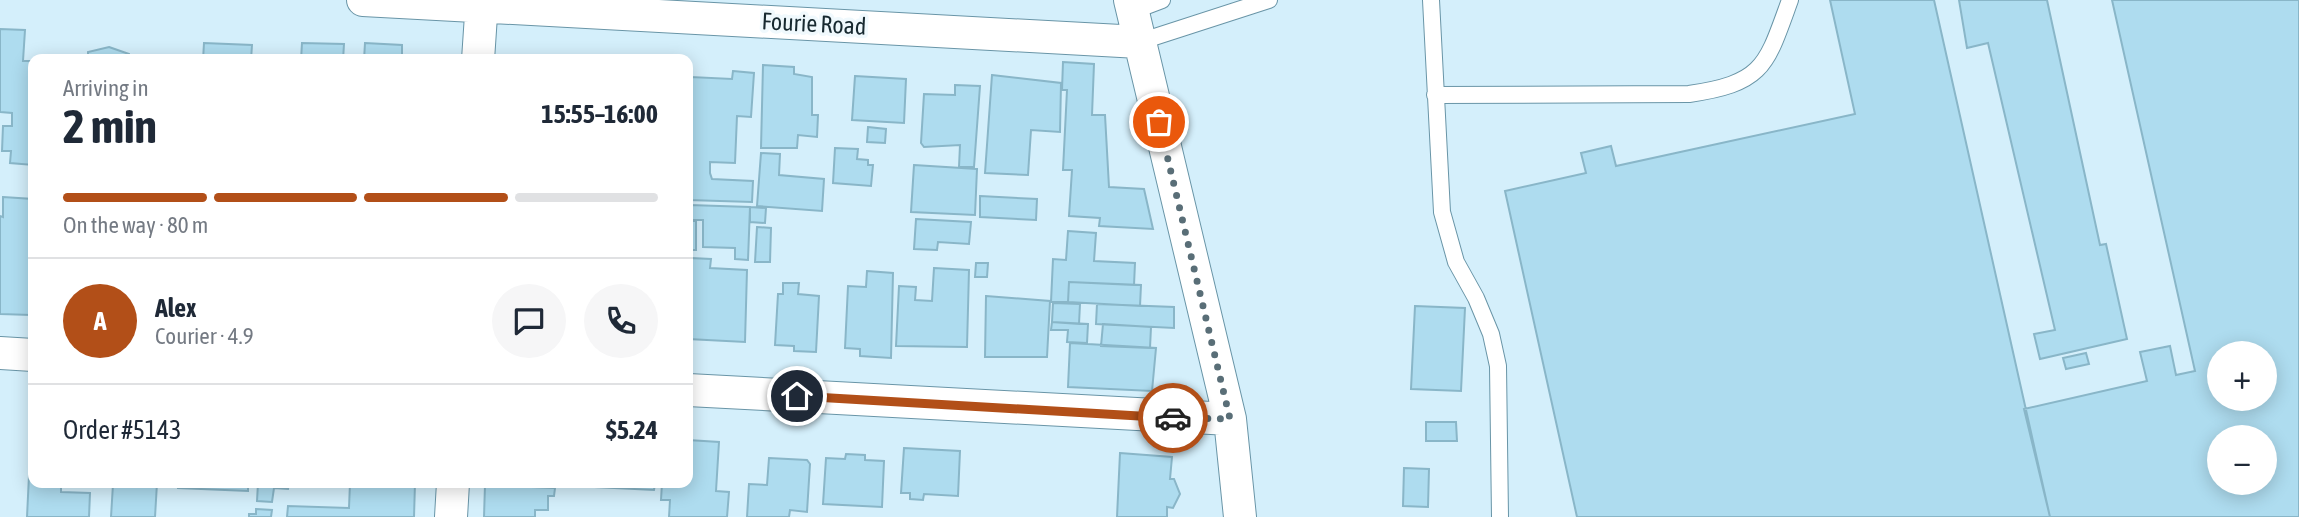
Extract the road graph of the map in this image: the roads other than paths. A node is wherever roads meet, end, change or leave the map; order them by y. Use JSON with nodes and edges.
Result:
{"nodes":[{"id":1,"x":363,"y":0,"type":"edge"},
{"id":2,"x":1162,"y":0,"type":"edge"},
{"id":3,"x":1269,"y":0,"type":"edge"},
{"id":4,"x":1432,"y":0,"type":"edge"},
{"id":5,"x":1790,"y":0,"type":"edge"},
{"id":6,"x":482,"y":3,"type":"edge"},
{"id":7,"x":1131,"y":5,"type":"edge"},
{"id":8,"x":1139,"y":42,"type":"junction"},
{"id":9,"x":478,"y":54,"type":"edge"},
{"id":10,"x":1435,"y":95,"type":"junction"},
{"id":11,"x":0,"y":353,"type":"edge"},
{"id":12,"x":28,"y":355,"type":"edge"},
{"id":13,"x":693,"y":390,"type":"edge"},
{"id":14,"x":1230,"y":419,"type":"junction"},
{"id":15,"x":453,"y":488,"type":"edge"},
{"id":16,"x":451,"y":517,"type":"edge"},
{"id":17,"x":1240,"y":517,"type":"edge"},
{"id":18,"x":1500,"y":517,"type":"edge"}],
"edges":[{"from":1,"to":6,"type":"street","name":"Fourie Road"},
{"from":2,"to":7,"type":"lane"},
{"from":3,"to":8,"type":"lane"},
{"from":4,"to":10,"type":"lane"},
{"from":5,"to":10,"type":"lane"},
{"from":6,"to":8,"type":"street","name":"Fourie Road"},
{"from":6,"to":9,"type":"street"},
{"from":7,"to":8,"type":"street"},
{"from":8,"to":14,"type":"street"},
{"from":10,"to":18,"type":"lane"},
{"from":11,"to":12,"type":"street"},
{"from":13,"to":14,"type":"street"},
{"from":14,"to":17,"type":"street"},
{"from":15,"to":16,"type":"street"}]}
